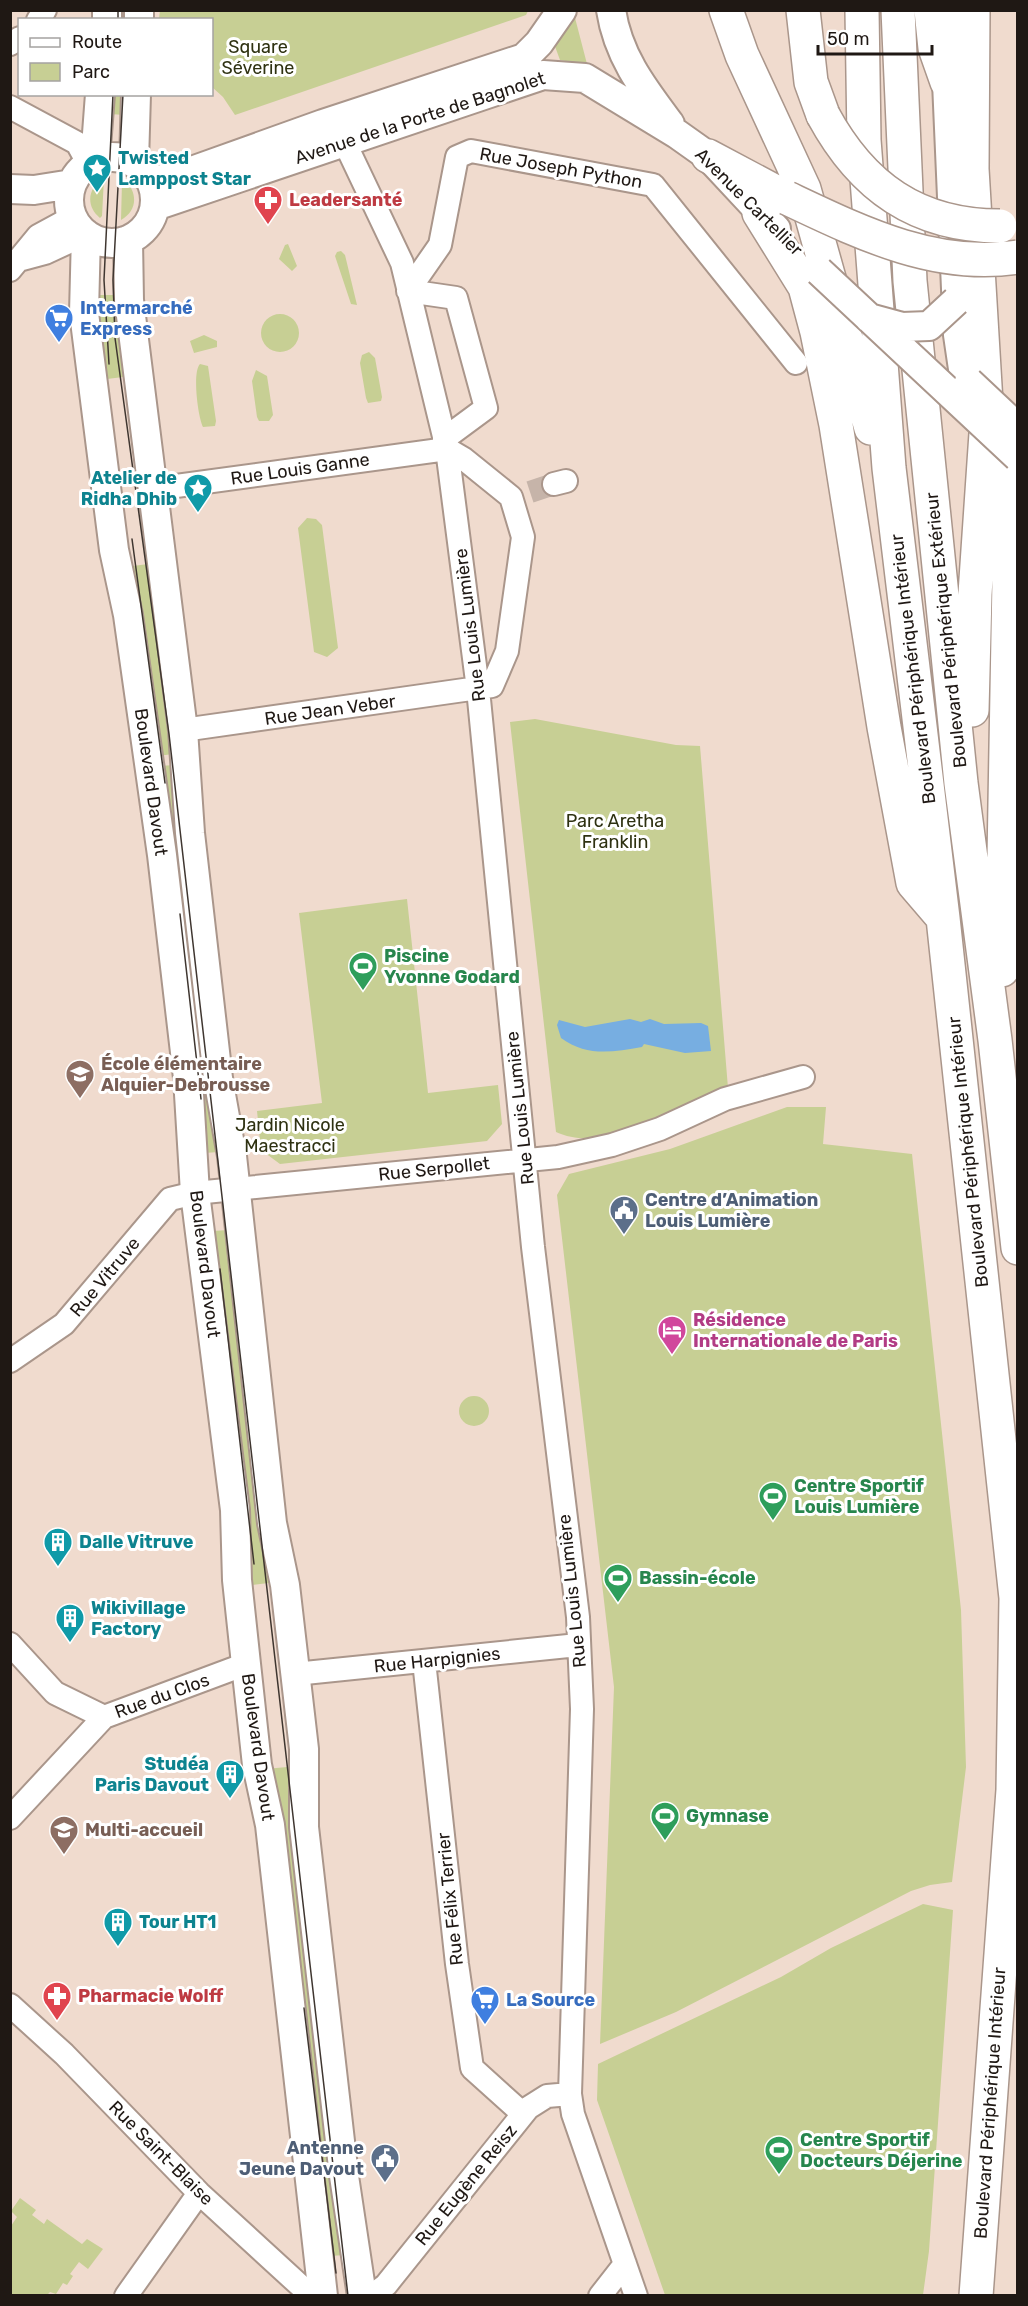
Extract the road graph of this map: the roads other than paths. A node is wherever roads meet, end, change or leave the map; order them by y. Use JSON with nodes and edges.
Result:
{"nodes":[{"id":1,"x":562,"y":10,"type":"edge"},
{"id":2,"x":611,"y":10,"type":"edge"},
{"id":3,"x":726,"y":10,"type":"edge"},
{"id":4,"x":803,"y":10,"type":"edge"},
{"id":5,"x":862,"y":10,"type":"edge"},
{"id":6,"x":898,"y":10,"type":"edge"},
{"id":7,"x":931,"y":10,"type":"edge"},
{"id":8,"x":951,"y":10,"type":"edge"},
{"id":9,"x":973,"y":10,"type":"edge"},
{"id":10,"x":463,"y":80,"type":"junction"},
{"id":11,"x":947,"y":82,"type":"junction"},
{"id":12,"x":100,"y":96,"type":"edge"},
{"id":13,"x":136,"y":96,"type":"edge"},
{"id":14,"x":10,"y":107,"type":"edge"},
{"id":15,"x":677,"y":134,"type":"junction"},
{"id":16,"x":344,"y":141,"type":"junction"},
{"id":17,"x":708,"y":156,"type":"junction"},
{"id":18,"x":85,"y":169,"type":"junction"},
{"id":19,"x":147,"y":183,"type":"junction"},
{"id":20,"x":10,"y":189,"type":"edge"},
{"id":21,"x":759,"y":213,"type":"junction"},
{"id":22,"x":1017,"y":223,"type":"edge"},
{"id":23,"x":79,"y":225,"type":"junction"},
{"id":24,"x":128,"y":240,"type":"junction"},
{"id":25,"x":1017,"y":257,"type":"edge"},
{"id":26,"x":15,"y":265,"type":"edge"},
{"id":27,"x":408,"y":291,"type":"junction"},
{"id":28,"x":956,"y":301,"type":"junction"},
{"id":29,"x":867,"y":318,"type":"junction"},
{"id":30,"x":796,"y":363,"type":"dead end"},
{"id":31,"x":1017,"y":429,"type":"edge"},
{"id":32,"x":1017,"y":436,"type":"edge"},
{"id":33,"x":446,"y":444,"type":"junction"},
{"id":34,"x":1017,"y":457,"type":"edge"},
{"id":35,"x":889,"y":468,"type":"junction"},
{"id":36,"x":154,"y":489,"type":"junction"},
{"id":37,"x":478,"y":689,"type":"junction"},
{"id":38,"x":183,"y":730,"type":"junction"},
{"id":39,"x":961,"y":783,"type":"junction"},
{"id":40,"x":943,"y":918,"type":"junction"},
{"id":41,"x":995,"y":1040,"type":"junction"},
{"id":42,"x":803,"y":1077,"type":"dead end"},
{"id":43,"x":525,"y":1159,"type":"junction"},
{"id":44,"x":235,"y":1190,"type":"junction"},
{"id":45,"x":195,"y":1193,"type":"junction"},
{"id":46,"x":1017,"y":1248,"type":"edge"},
{"id":47,"x":10,"y":1361,"type":"edge"},
{"id":48,"x":10,"y":1644,"type":"edge"},
{"id":49,"x":578,"y":1645,"type":"junction"},
{"id":50,"x":424,"y":1661,"type":"junction"},
{"id":51,"x":246,"y":1664,"type":"junction"},
{"id":52,"x":295,"y":1674,"type":"junction"},
{"id":53,"x":104,"y":1717,"type":"junction"},
{"id":54,"x":10,"y":1818,"type":"edge"},
{"id":55,"x":10,"y":2005,"type":"edge"},
{"id":56,"x":570,"y":2094,"type":"junction"},
{"id":57,"x":523,"y":2114,"type":"junction"},
{"id":58,"x":983,"y":2188,"type":"junction"},
{"id":59,"x":199,"y":2193,"type":"junction"},
{"id":60,"x":625,"y":2264,"type":"junction"},
{"id":61,"x":126,"y":2295,"type":"edge"},
{"id":62,"x":316,"y":2295,"type":"edge"},
{"id":63,"x":323,"y":2295,"type":"edge"},
{"id":64,"x":362,"y":2295,"type":"edge"},
{"id":65,"x":371,"y":2295,"type":"edge"},
{"id":66,"x":600,"y":2295,"type":"edge"},
{"id":67,"x":636,"y":2295,"type":"edge"},
{"id":68,"x":962,"y":2295,"type":"edge"},
{"id":69,"x":976,"y":2295,"type":"edge"}],
"edges":[{"from":1,"to":10,"type":"main road","name":"Avenue de la Porte de Bagnolet"},
{"from":2,"to":15,"type":"main road"},
{"from":3,"to":35,"type":"highway"},
{"from":4,"to":22,"type":"highway","bridge":true},
{"from":5,"to":35,"type":"highway","name":"Boulevard Périphérique Intérieur"},
{"from":6,"to":39,"type":"highway","name":"Boulevard Périphérique Extérieur"},
{"from":7,"to":11,"type":"highway"},
{"from":8,"to":11,"type":"main road"},
{"from":9,"to":39,"type":"highway"},
{"from":10,"to":16,"type":"main road"},
{"from":10,"to":19,"type":"main road","name":"Avenue de la Porte de Bagnolet"},
{"from":11,"to":28,"type":"main road"},
{"from":12,"to":18,"type":"main road"},
{"from":13,"to":19,"type":"main road"},
{"from":14,"to":18,"type":"street"},
{"from":15,"to":16,"type":"main road","name":"Avenue de la Porte de Bagnolet"},
{"from":15,"to":17,"type":"main road","name":"Avenue Cartellier"},
{"from":16,"to":19,"type":"main road","name":"Avenue de la Porte de Bagnolet"},
{"from":16,"to":27,"type":"street","name":"Rue Louis Lumière"},
{"from":17,"to":21,"type":"main road","name":"Avenue Cartellier"},
{"from":17,"to":25,"type":"highway","bridge":true},
{"from":18,"to":19,"type":"main road"},
{"from":18,"to":20,"type":"main road"},
{"from":18,"to":23,"type":"main road"},
{"from":19,"to":24,"type":"main road"},
{"from":21,"to":29,"type":"main road","name":"Avenue Cartellier","bridge":true},
{"from":21,"to":40,"type":"highway"},
{"from":23,"to":24,"type":"main road"},
{"from":23,"to":26,"type":"street"},
{"from":23,"to":45,"type":"main road","name":"Boulevard Davout"},
{"from":24,"to":36,"type":"main road","name":"Boulevard Davout"},
{"from":27,"to":30,"type":"street","name":"Rue Joseph Python"},
{"from":27,"to":33,"type":"street","name":"Rue Louis Lumière"},
{"from":27,"to":33,"type":"street"},
{"from":28,"to":29,"type":"main road","bridge":true},
{"from":28,"to":31,"type":"main road","bridge":true},
{"from":29,"to":34,"type":"main road","name":"Avenue Cartellier","bridge":true},
{"from":32,"to":41,"type":"highway"},
{"from":33,"to":36,"type":"street","name":"Rue Louis Ganne"},
{"from":33,"to":37,"type":"street","name":"Rue Louis Lumière"},
{"from":33,"to":37,"type":"street"},
{"from":35,"to":40,"type":"highway","name":"Boulevard Périphérique Intérieur"},
{"from":36,"to":38,"type":"main road","name":"Boulevard Davout"},
{"from":37,"to":38,"type":"street","name":"Rue Jean Veber"},
{"from":37,"to":43,"type":"street","name":"Rue Louis Lumière"},
{"from":38,"to":44,"type":"main road","name":"Boulevard Davout"},
{"from":39,"to":41,"type":"highway","name":"Boulevard Périphérique Extérieur"},
{"from":40,"to":58,"type":"highway","name":"Boulevard Périphérique Intérieur"},
{"from":41,"to":46,"type":"highway","name":"Boulevard Périphérique Extérieur"},
{"from":42,"to":43,"type":"street","name":"Rue Serpollet"},
{"from":43,"to":44,"type":"street","name":"Rue Serpollet"},
{"from":43,"to":49,"type":"street","name":"Rue Louis Lumière"},
{"from":44,"to":45,"type":"street","name":"Rue Serpollet"},
{"from":44,"to":52,"type":"main road","name":"Boulevard Davout"},
{"from":45,"to":47,"type":"street","name":"Rue Vitruve"},
{"from":45,"to":51,"type":"main road","name":"Boulevard Davout"},
{"from":48,"to":53,"type":"street"},
{"from":49,"to":50,"type":"street","name":"Rue Harpignies"},
{"from":49,"to":56,"type":"street","name":"Rue Louis Lumière"},
{"from":50,"to":52,"type":"street","name":"Rue Harpignies"},
{"from":50,"to":57,"type":"street","name":"Rue Félix Terrier"},
{"from":51,"to":53,"type":"street","name":"Rue du Clos"},
{"from":51,"to":63,"type":"main road","name":"Boulevard Davout"},
{"from":52,"to":64,"type":"main road","name":"Boulevard Davout"},
{"from":53,"to":54,"type":"street","name":"Rue du Clos"},
{"from":55,"to":59,"type":"street","name":"Rue Saint-Blaise"},
{"from":56,"to":57,"type":"street","name":"Rue Eugène Reisz"},
{"from":56,"to":60,"type":"street","name":"Rue Louis Lumière"},
{"from":57,"to":65,"type":"street","name":"Rue Eugène Reisz"},
{"from":58,"to":68,"type":"highway"},
{"from":58,"to":69,"type":"highway","name":"Boulevard Périphérique Intérieur"},
{"from":59,"to":61,"type":"street"},
{"from":59,"to":62,"type":"street","name":"Rue Saint-Blaise"},
{"from":60,"to":66,"type":"street"},
{"from":60,"to":67,"type":"street","name":"Rue Louis Lumière"}]}
